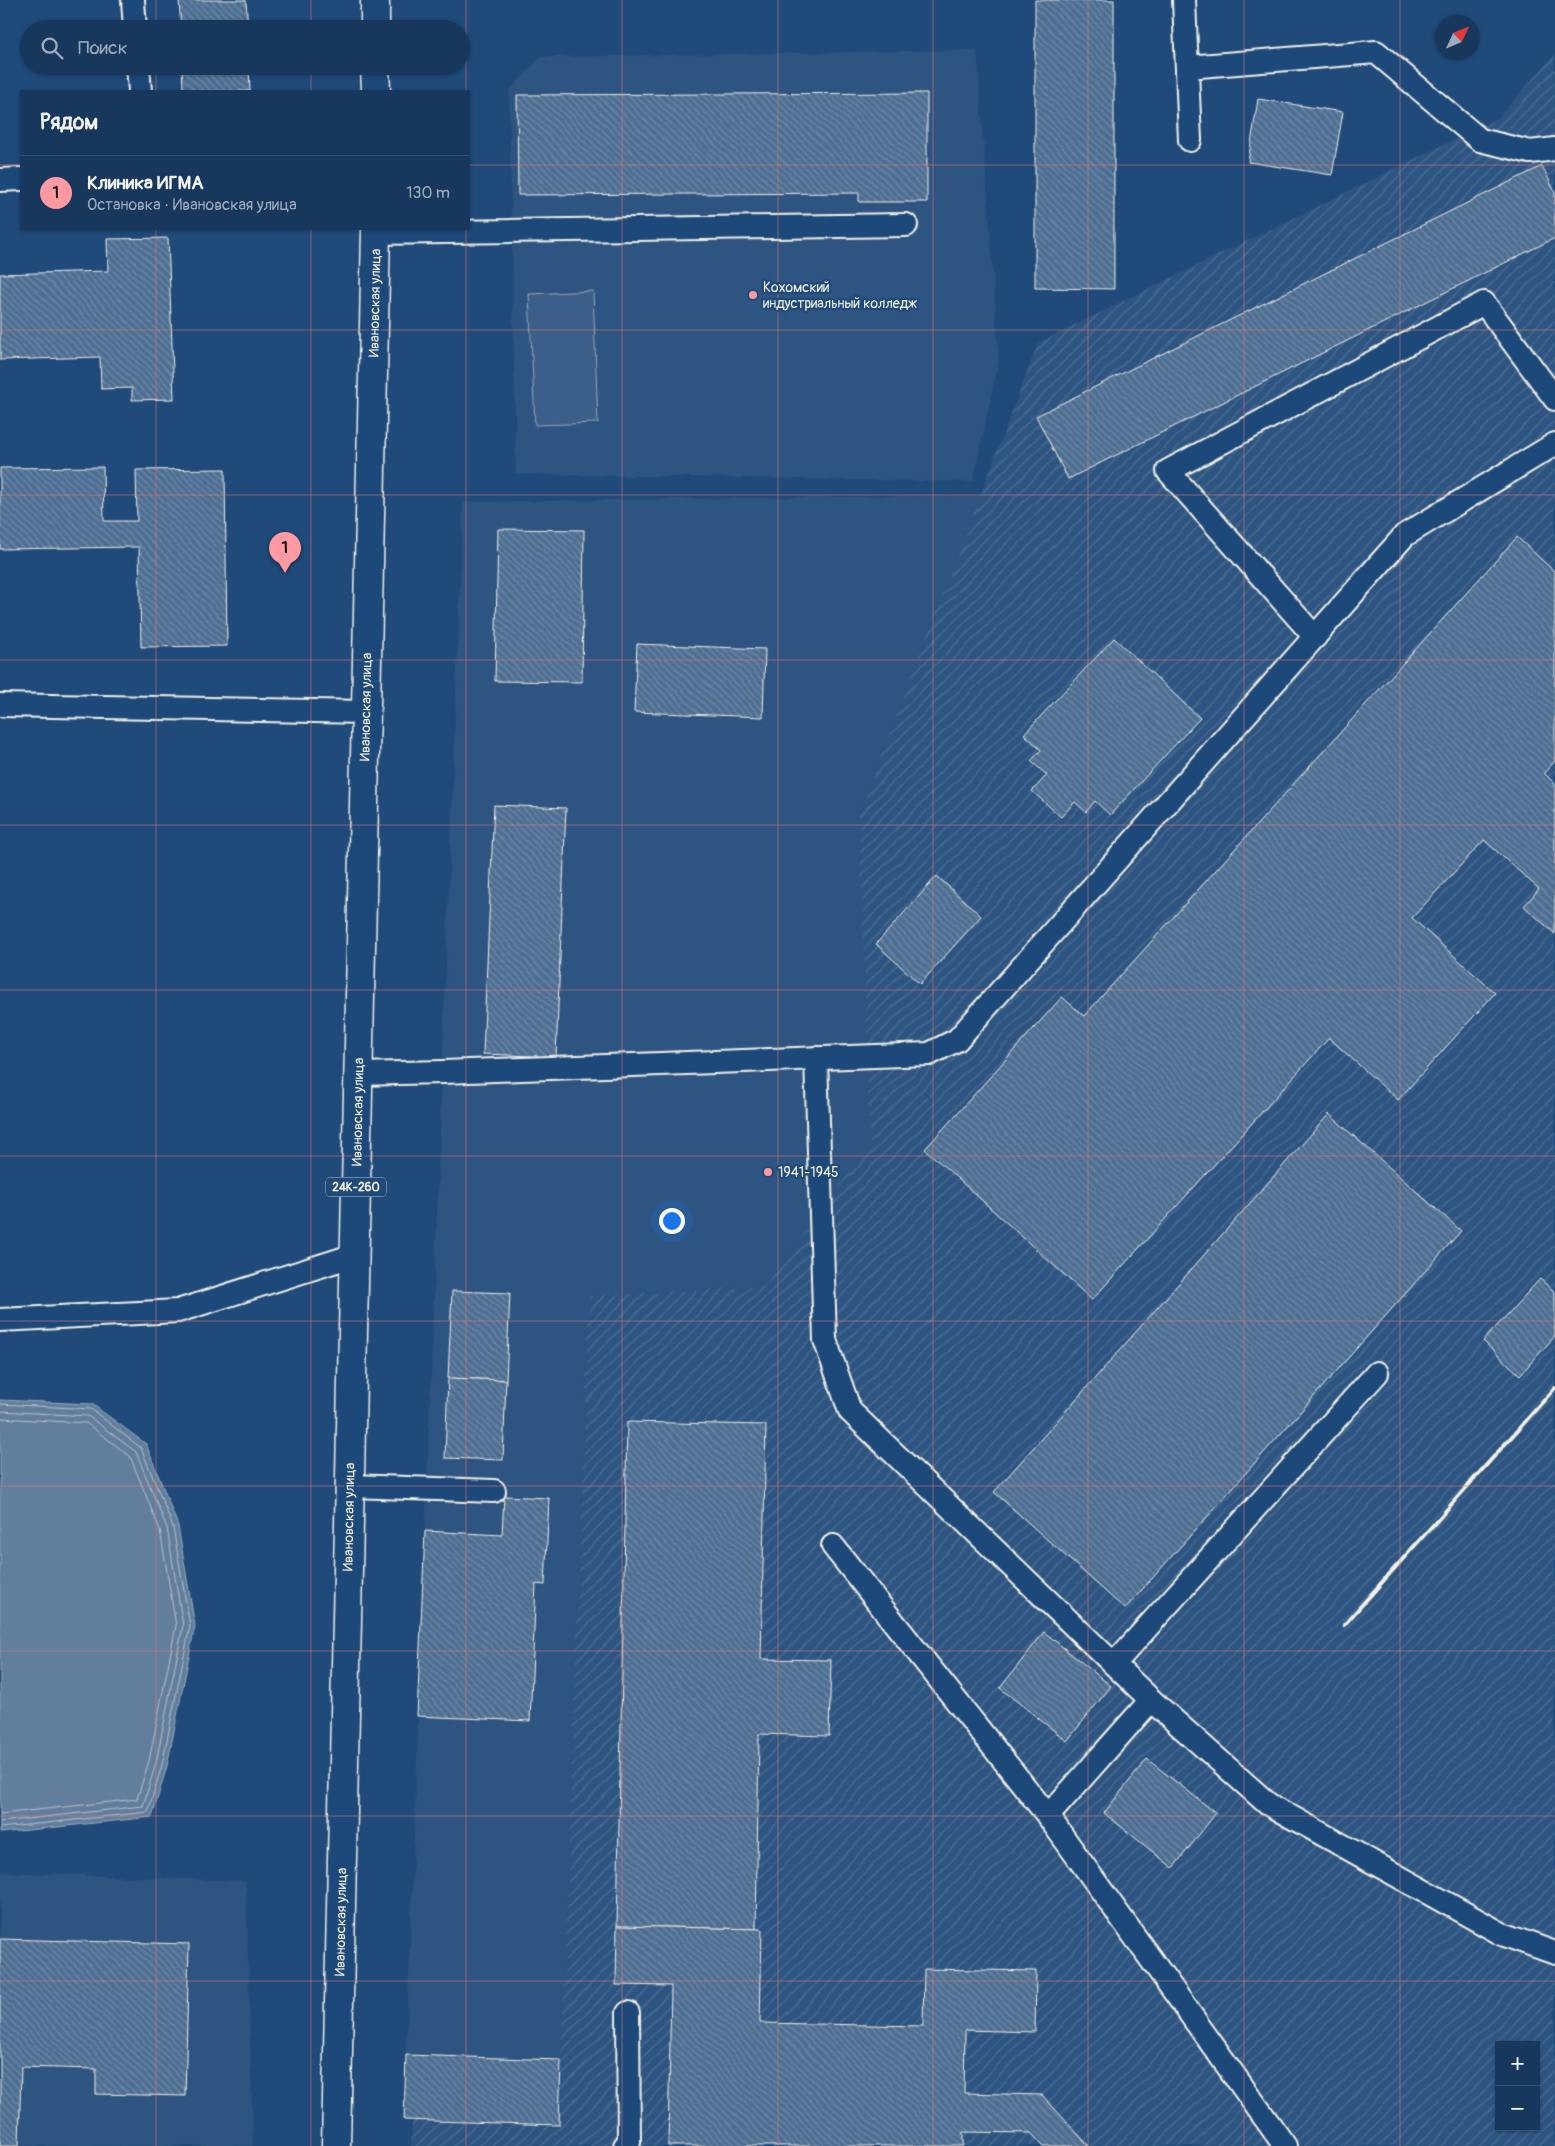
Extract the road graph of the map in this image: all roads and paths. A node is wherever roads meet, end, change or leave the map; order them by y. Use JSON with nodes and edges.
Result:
{"nodes":[{"id":1,"x":133,"y":0,"type":"edge"},
{"id":2,"x":375,"y":0,"type":"edge"},
{"id":3,"x":1184,"y":0,"type":"edge"},
{"id":4,"x":134,"y":20,"type":"edge"},
{"id":5,"x":375,"y":20,"type":"edge"},
{"id":6,"x":1187,"y":67,"type":"junction"},
{"id":7,"x":139,"y":75,"type":"edge"},
{"id":8,"x":376,"y":75,"type":"edge"},
{"id":9,"x":140,"y":90,"type":"edge"},
{"id":10,"x":376,"y":90,"type":"edge"},
{"id":11,"x":1190,"y":140,"type":"dead end"},
{"id":12,"x":1555,"y":149,"type":"edge"},
{"id":13,"x":20,"y":179,"type":"edge"},
{"id":14,"x":0,"y":180,"type":"edge"},
{"id":15,"x":906,"y":226,"type":"dead end"},
{"id":16,"x":376,"y":231,"type":"edge"},
{"id":17,"x":1555,"y":399,"type":"edge"},
{"id":18,"x":1555,"y":444,"type":"edge"},
{"id":19,"x":1315,"y":637,"type":"junction"},
{"id":20,"x":0,"y":705,"type":"edge"},
{"id":21,"x":366,"y":712,"type":"junction"},
{"id":22,"x":816,"y":1058,"type":"junction"},
{"id":23,"x":358,"y":1074,"type":"junction"},
{"id":24,"x":355,"y":1255,"type":"junction"},
{"id":25,"x":0,"y":1320,"type":"edge"},
{"id":26,"x":1377,"y":1374,"type":"dead end"},
{"id":27,"x":350,"y":1486,"type":"junction"},
{"id":28,"x":494,"y":1491,"type":"dead end"},
{"id":29,"x":833,"y":1546,"type":"dead end"},
{"id":30,"x":1114,"y":1664,"type":"junction"},
{"id":31,"x":1151,"y":1700,"type":"junction"},
{"id":32,"x":1048,"y":1816,"type":"junction"},
{"id":33,"x":1555,"y":1953,"type":"edge"},
{"id":34,"x":628,"y":2014,"type":"dead end"},
{"id":35,"x":336,"y":2146,"type":"edge"},
{"id":36,"x":625,"y":2146,"type":"edge"},
{"id":37,"x":1285,"y":2146,"type":"edge"}],
"edges":[{"from":1,"to":4,"type":"lane"},
{"from":2,"to":5,"type":"main road"},
{"from":3,"to":6,"type":"lane"},
{"from":6,"to":11,"type":"lane"},
{"from":6,"to":12,"type":"lane"},
{"from":7,"to":9,"type":"lane"},
{"from":8,"to":10,"type":"main road"},
{"from":13,"to":14,"type":"lane"},
{"from":15,"to":16,"type":"lane"},
{"from":16,"to":21,"type":"main road","name":"Ивановская улица","number":"24К-260"},
{"from":17,"to":19,"type":"lane"},
{"from":18,"to":19,"type":"lane"},
{"from":19,"to":22,"type":"lane"},
{"from":20,"to":21,"type":"lane"},
{"from":21,"to":23,"type":"main road","name":"Ивановская улица","number":"24К-260"},
{"from":22,"to":23,"type":"lane"},
{"from":22,"to":30,"type":"lane"},
{"from":23,"to":24,"type":"main road","name":"Ивановская улица","number":"24К-260"},
{"from":24,"to":25,"type":"lane"},
{"from":24,"to":27,"type":"main road","name":"Ивановская улица","number":"24К-260"},
{"from":26,"to":30,"type":"lane"},
{"from":27,"to":28,"type":"lane"},
{"from":27,"to":35,"type":"main road","name":"Ивановская улица","number":"24К-260"},
{"from":29,"to":32,"type":"lane"},
{"from":30,"to":31,"type":"lane"},
{"from":31,"to":32,"type":"lane"},
{"from":31,"to":33,"type":"lane"},
{"from":32,"to":37,"type":"lane"},
{"from":34,"to":36,"type":"lane"}]}
